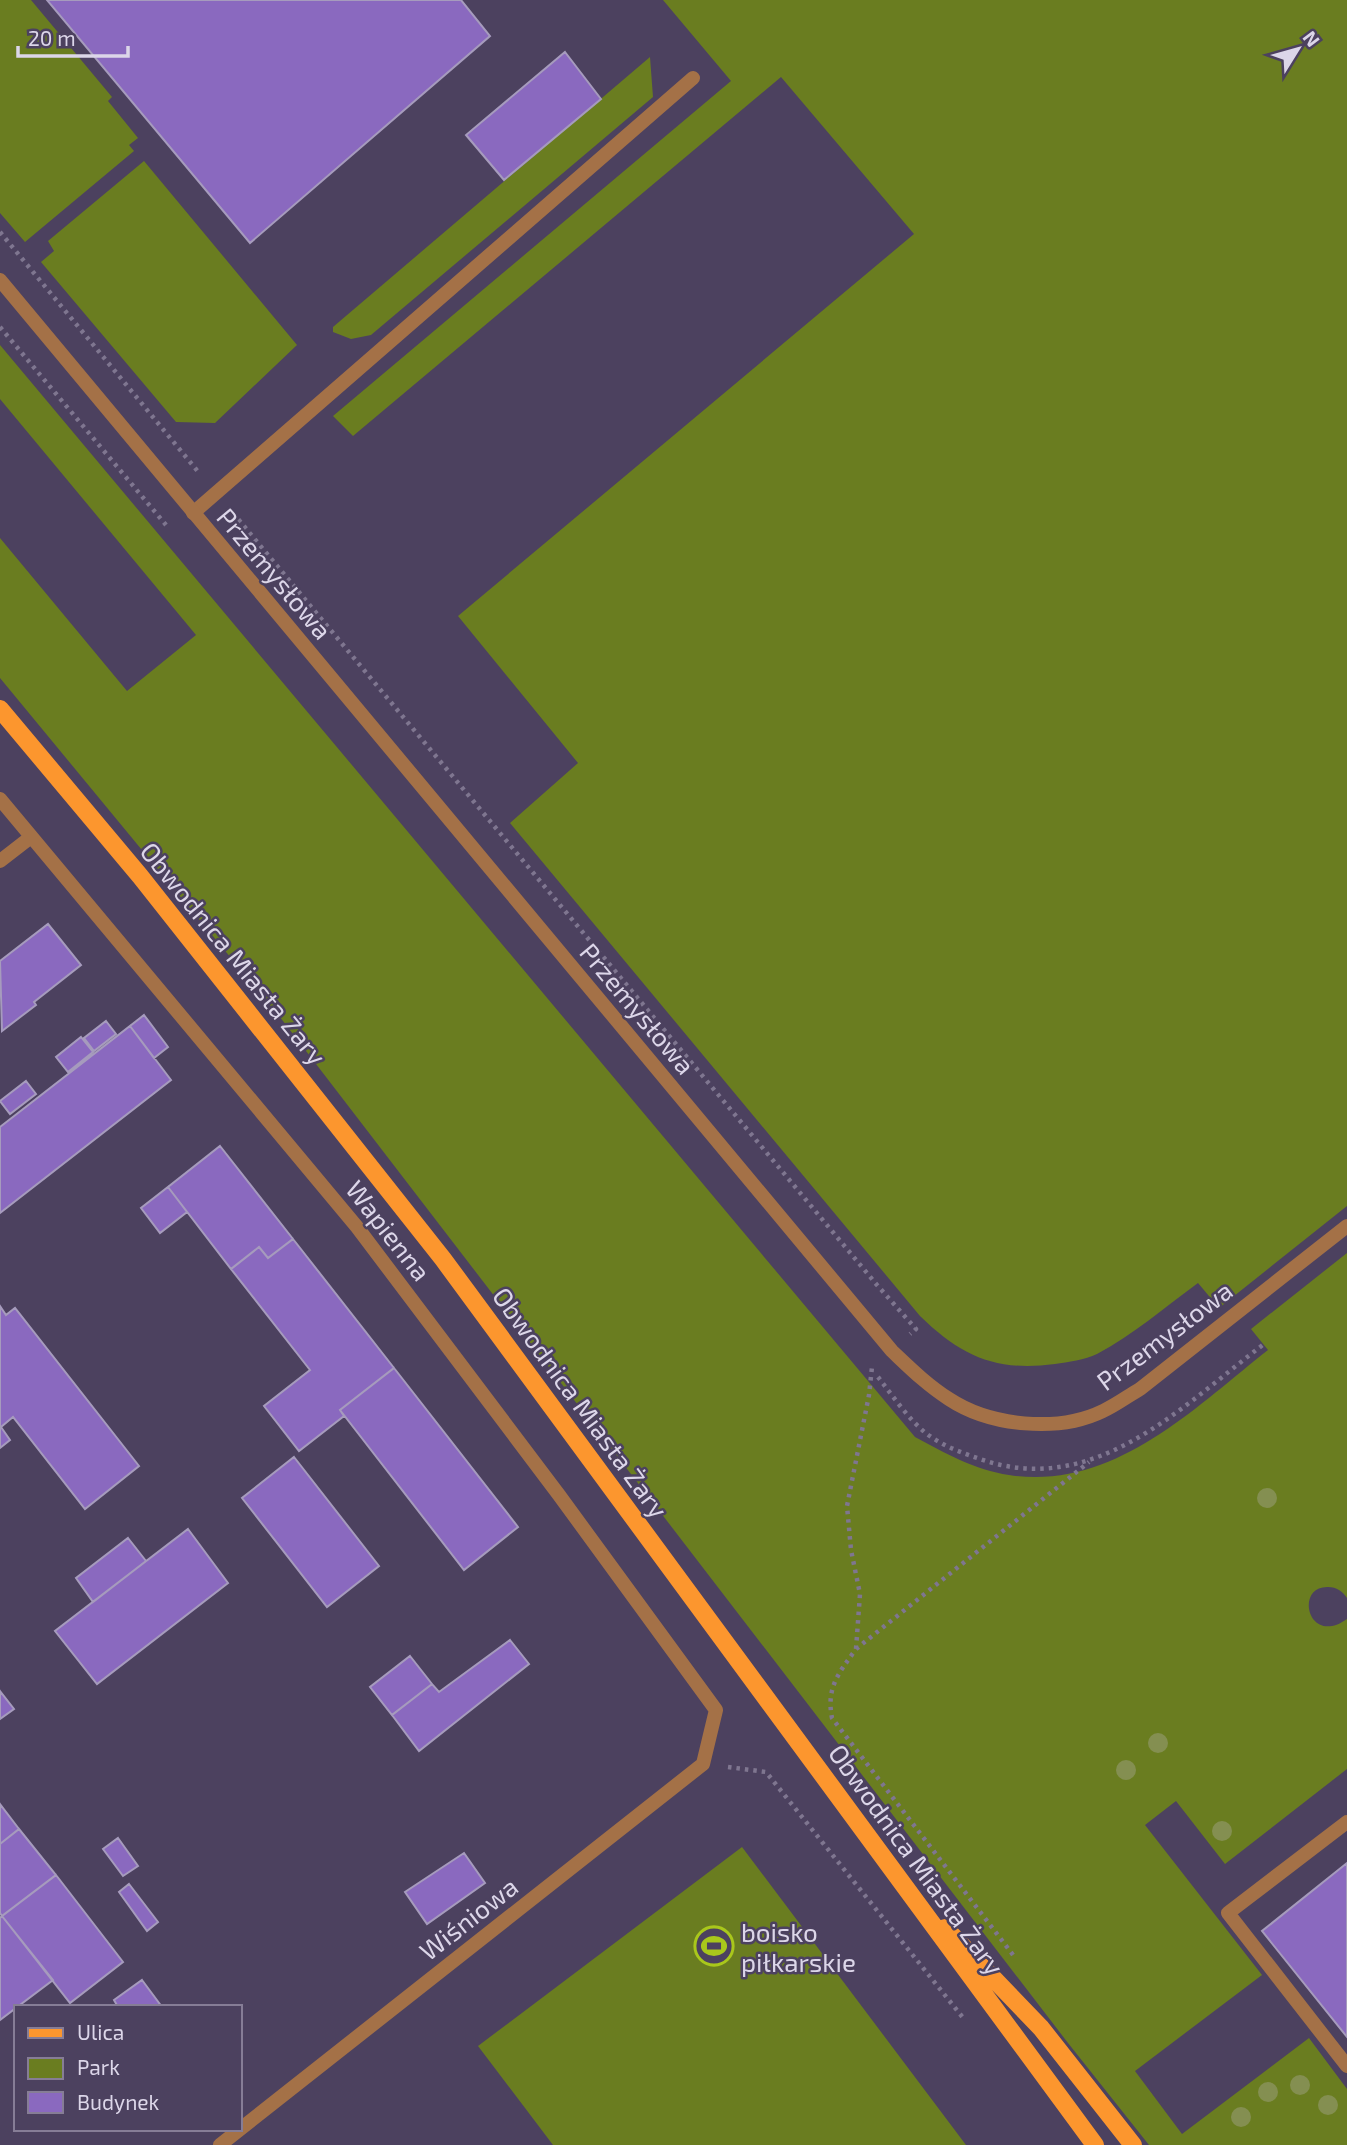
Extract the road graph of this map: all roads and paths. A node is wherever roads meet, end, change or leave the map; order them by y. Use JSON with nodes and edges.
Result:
{"nodes":[{"id":1,"x":693,"y":78,"type":"dead end"},
{"id":2,"x":0,"y":232,"type":"edge"},
{"id":3,"x":0,"y":280,"type":"edge"},
{"id":4,"x":216,"y":492,"type":"junction"},
{"id":5,"x":193,"y":513,"type":"junction"},
{"id":6,"x":0,"y":709,"type":"edge"},
{"id":7,"x":0,"y":799,"type":"edge"},
{"id":8,"x":31,"y":837,"type":"junction"},
{"id":9,"x":0,"y":861,"type":"edge"},
{"id":10,"x":1347,"y":1226,"type":"edge"},
{"id":11,"x":892,"y":1350,"type":"junction"},
{"id":12,"x":1090,"y":1462,"type":"dead end"},
{"id":13,"x":856,"y":1649,"type":"junction"},
{"id":14,"x":703,"y":1764,"type":"junction"},
{"id":15,"x":1347,"y":1822,"type":"edge"},
{"id":16,"x":914,"y":1826,"type":"dead end"},
{"id":17,"x":892,"y":1872,"type":"junction"},
{"id":18,"x":967,"y":2023,"type":"dead end"},
{"id":19,"x":1347,"y":2065,"type":"edge"},
{"id":20,"x":242,"y":2128,"type":"edge"},
{"id":21,"x":238,"y":2131,"type":"edge"},
{"id":22,"x":220,"y":2145,"type":"edge"},
{"id":23,"x":1095,"y":2145,"type":"edge"},
{"id":24,"x":1133,"y":2145,"type":"edge"}],
"edges":[{"from":1,"to":4,"type":"street"},
{"from":2,"to":4,"type":"path"},
{"from":3,"to":5,"type":"street","name":"Przemysłowa"},
{"from":4,"to":5,"type":"street"},
{"from":4,"to":11,"type":"path"},
{"from":5,"to":11,"type":"street","name":"Przemysłowa"},
{"from":6,"to":17,"type":"main road","name":"Obwodnica Miasta Żary"},
{"from":7,"to":8,"type":"street","name":"Wapienna"},
{"from":8,"to":9,"type":"street"},
{"from":8,"to":14,"type":"street","name":"Wapienna"},
{"from":10,"to":11,"type":"street","name":"Przemysłowa"},
{"from":11,"to":13,"type":"path"},
{"from":12,"to":13,"type":"path"},
{"from":13,"to":16,"type":"path"},
{"from":14,"to":18,"type":"path"},
{"from":14,"to":20,"type":"street","name":"Wiśniowa"},
{"from":15,"to":19,"type":"street"},
{"from":17,"to":23,"type":"main road","name":"Obwodnica Miasta Żary"},
{"from":17,"to":24,"type":"main road"},
{"from":21,"to":22,"type":"street","name":"Wiśniowa"}]}
